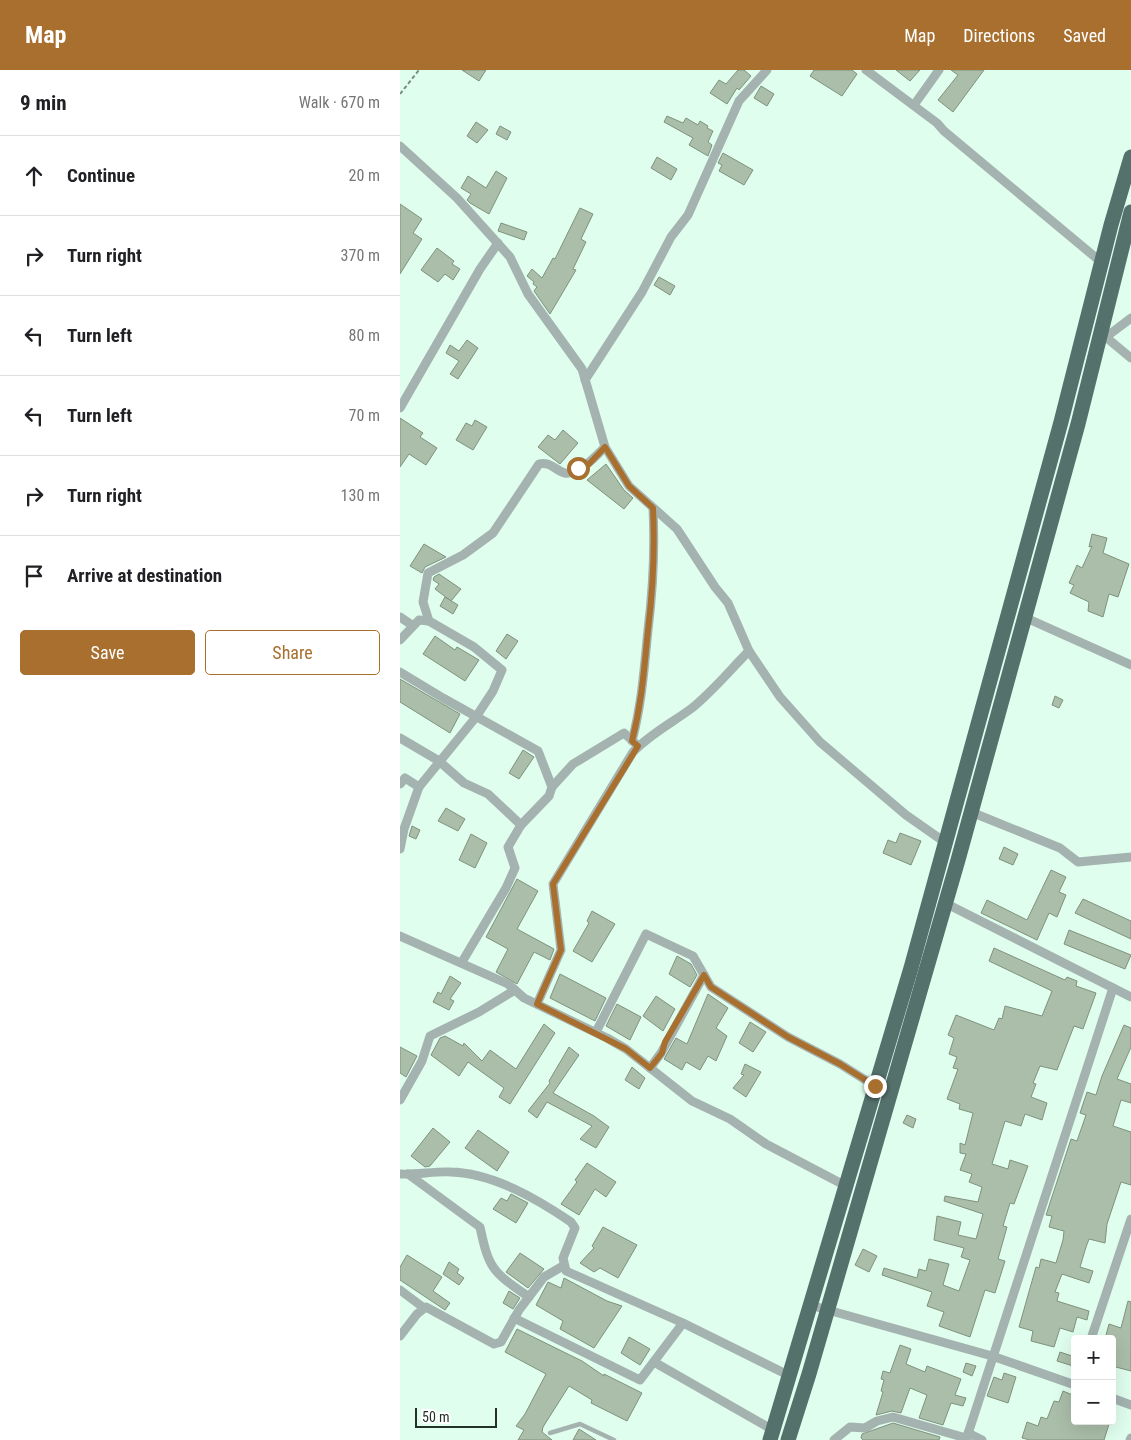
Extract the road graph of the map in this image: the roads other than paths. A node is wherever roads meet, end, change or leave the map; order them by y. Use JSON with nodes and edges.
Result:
{"nodes":[{"id":1,"x":767,"y":70,"type":"edge"},
{"id":2,"x":866,"y":70,"type":"edge"},
{"id":3,"x":939,"y":70,"type":"edge"},
{"id":4,"x":914,"y":105,"type":"junction"},
{"id":5,"x":400,"y":146,"type":"edge"},
{"id":6,"x":1131,"y":157,"type":"edge"},
{"id":7,"x":1131,"y":212,"type":"edge"},
{"id":8,"x":498,"y":243,"type":"junction"},
{"id":9,"x":1102,"y":262,"type":"junction"},
{"id":10,"x":1131,"y":318,"type":"edge"},
{"id":11,"x":1104,"y":335,"type":"junction"},
{"id":12,"x":1131,"y":358,"type":"edge"},
{"id":13,"x":585,"y":380,"type":"junction"},
{"id":14,"x":400,"y":408,"type":"edge"},
{"id":15,"x":605,"y":447,"type":"junction"},
{"id":16,"x":653,"y":508,"type":"junction"},
{"id":17,"x":1024,"y":616,"type":"junction"},
{"id":18,"x":400,"y":618,"type":"edge"},
{"id":19,"x":429,"y":621,"type":"junction"},
{"id":20,"x":412,"y":625,"type":"junction"},
{"id":21,"x":400,"y":640,"type":"edge"},
{"id":22,"x":749,"y":651,"type":"junction"},
{"id":23,"x":1131,"y":665,"type":"edge"},
{"id":24,"x":400,"y":672,"type":"edge"},
{"id":25,"x":476,"y":716,"type":"junction"},
{"id":26,"x":400,"y":738,"type":"edge"},
{"id":27,"x":635,"y":744,"type":"junction"},
{"id":28,"x":439,"y":761,"type":"junction"},
{"id":29,"x":400,"y":784,"type":"edge"},
{"id":30,"x":419,"y":787,"type":"junction"},
{"id":31,"x":552,"y":787,"type":"junction"},
{"id":32,"x":971,"y":812,"type":"junction"},
{"id":33,"x":521,"y":825,"type":"junction"},
{"id":34,"x":946,"y":843,"type":"junction"},
{"id":35,"x":400,"y":849,"type":"edge"},
{"id":36,"x":1131,"y":857,"type":"edge"},
{"id":37,"x":945,"y":903,"type":"junction"},
{"id":38,"x":400,"y":936,"type":"edge"},
{"id":39,"x":462,"y":962,"type":"junction"},
{"id":40,"x":704,"y":975,"type":"junction"},
{"id":41,"x":1113,"y":988,"type":"junction"},
{"id":42,"x":515,"y":990,"type":"junction"},
{"id":43,"x":1131,"y":997,"type":"edge"},
{"id":44,"x":537,"y":1004,"type":"junction"},
{"id":45,"x":596,"y":1032,"type":"junction"},
{"id":46,"x":650,"y":1068,"type":"junction"},
{"id":47,"x":875,"y":1086,"type":"junction"},
{"id":48,"x":400,"y":1100,"type":"edge"},
{"id":49,"x":404,"y":1174,"type":"edge"},
{"id":50,"x":846,"y":1186,"type":"junction"},
{"id":51,"x":1131,"y":1219,"type":"edge"},
{"id":52,"x":563,"y":1266,"type":"junction"},
{"id":53,"x":400,"y":1290,"type":"edge"},
{"id":54,"x":529,"y":1297,"type":"junction"},
{"id":55,"x":810,"y":1305,"type":"junction"},
{"id":56,"x":424,"y":1308,"type":"junction"},
{"id":57,"x":827,"y":1309,"type":"junction"},
{"id":58,"x":514,"y":1318,"type":"junction"},
{"id":59,"x":683,"y":1322,"type":"junction"},
{"id":60,"x":1092,"y":1335,"type":"edge"},
{"id":61,"x":400,"y":1336,"type":"edge"},
{"id":62,"x":992,"y":1356,"type":"junction"},
{"id":63,"x":654,"y":1362,"type":"junction"},
{"id":64,"x":790,"y":1376,"type":"junction"},
{"id":65,"x":1071,"y":1384,"type":"edge"},
{"id":66,"x":1116,"y":1399,"type":"edge"},
{"id":67,"x":1131,"y":1405,"type":"edge"},
{"id":68,"x":550,"y":1433,"type":"dead end"},
{"id":69,"x":772,"y":1435,"type":"edge"},
{"id":70,"x":966,"y":1437,"type":"edge"},
{"id":71,"x":614,"y":1440,"type":"edge"},
{"id":72,"x":788,"y":1440,"type":"edge"},
{"id":73,"x":834,"y":1440,"type":"edge"},
{"id":74,"x":982,"y":1440,"type":"edge"}],
"edges":[{"from":1,"to":13,"type":"street"},
{"from":2,"to":4,"type":"street"},
{"from":3,"to":4,"type":"street"},
{"from":4,"to":9,"type":"street"},
{"from":5,"to":8,"type":"street"},
{"from":6,"to":9,"type":"highway"},
{"from":7,"to":11,"type":"highway"},
{"from":8,"to":13,"type":"street"},
{"from":8,"to":14,"type":"street"},
{"from":9,"to":34,"type":"highway"},
{"from":10,"to":11,"type":"street"},
{"from":11,"to":12,"type":"street"},
{"from":11,"to":17,"type":"highway"},
{"from":13,"to":15,"type":"street"},
{"from":15,"to":16,"type":"street"},
{"from":15,"to":19,"type":"street"},
{"from":16,"to":22,"type":"street"},
{"from":16,"to":27,"type":"street"},
{"from":17,"to":23,"type":"street"},
{"from":17,"to":32,"type":"highway"},
{"from":18,"to":20,"type":"street"},
{"from":19,"to":20,"type":"street"},
{"from":19,"to":25,"type":"street"},
{"from":20,"to":21,"type":"street"},
{"from":22,"to":27,"type":"street"},
{"from":22,"to":34,"type":"street"},
{"from":24,"to":25,"type":"street"},
{"from":25,"to":28,"type":"street"},
{"from":25,"to":31,"type":"street"},
{"from":26,"to":28,"type":"street"},
{"from":27,"to":31,"type":"street"},
{"from":27,"to":44,"type":"street"},
{"from":28,"to":30,"type":"street"},
{"from":28,"to":33,"type":"street"},
{"from":29,"to":30,"type":"street"},
{"from":30,"to":35,"type":"street"},
{"from":31,"to":33,"type":"street"},
{"from":32,"to":36,"type":"street"},
{"from":32,"to":37,"type":"highway"},
{"from":33,"to":39,"type":"street"},
{"from":34,"to":47,"type":"highway"},
{"from":37,"to":41,"type":"street"},
{"from":37,"to":57,"type":"highway"},
{"from":38,"to":39,"type":"street"},
{"from":39,"to":42,"type":"street"},
{"from":40,"to":45,"type":"street"},
{"from":40,"to":46,"type":"street"},
{"from":40,"to":47,"type":"street"},
{"from":41,"to":43,"type":"street"},
{"from":41,"to":62,"type":"street"},
{"from":42,"to":44,"type":"street"},
{"from":42,"to":48,"type":"street"},
{"from":44,"to":45,"type":"street"},
{"from":45,"to":46,"type":"street"},
{"from":46,"to":50,"type":"street"},
{"from":47,"to":50,"type":"highway"},
{"from":49,"to":52,"type":"street"},
{"from":49,"to":54,"type":"street"},
{"from":50,"to":55,"type":"highway"},
{"from":51,"to":60,"type":"street"},
{"from":52,"to":54,"type":"street"},
{"from":52,"to":59,"type":"street"},
{"from":53,"to":56,"type":"street"},
{"from":54,"to":58,"type":"street"},
{"from":55,"to":57,"type":"street"},
{"from":55,"to":64,"type":"highway"},
{"from":56,"to":58,"type":"street"},
{"from":56,"to":61,"type":"street"},
{"from":57,"to":62,"type":"street"},
{"from":57,"to":72,"type":"highway"},
{"from":58,"to":63,"type":"street"},
{"from":59,"to":63,"type":"street"},
{"from":59,"to":64,"type":"street"},
{"from":62,"to":65,"type":"street"},
{"from":62,"to":70,"type":"street"},
{"from":63,"to":69,"type":"street"},
{"from":64,"to":69,"type":"highway"},
{"from":66,"to":67,"type":"street"},
{"from":68,"to":71,"type":"lane"},
{"from":70,"to":73,"type":"street"},
{"from":70,"to":74,"type":"street"}]}
